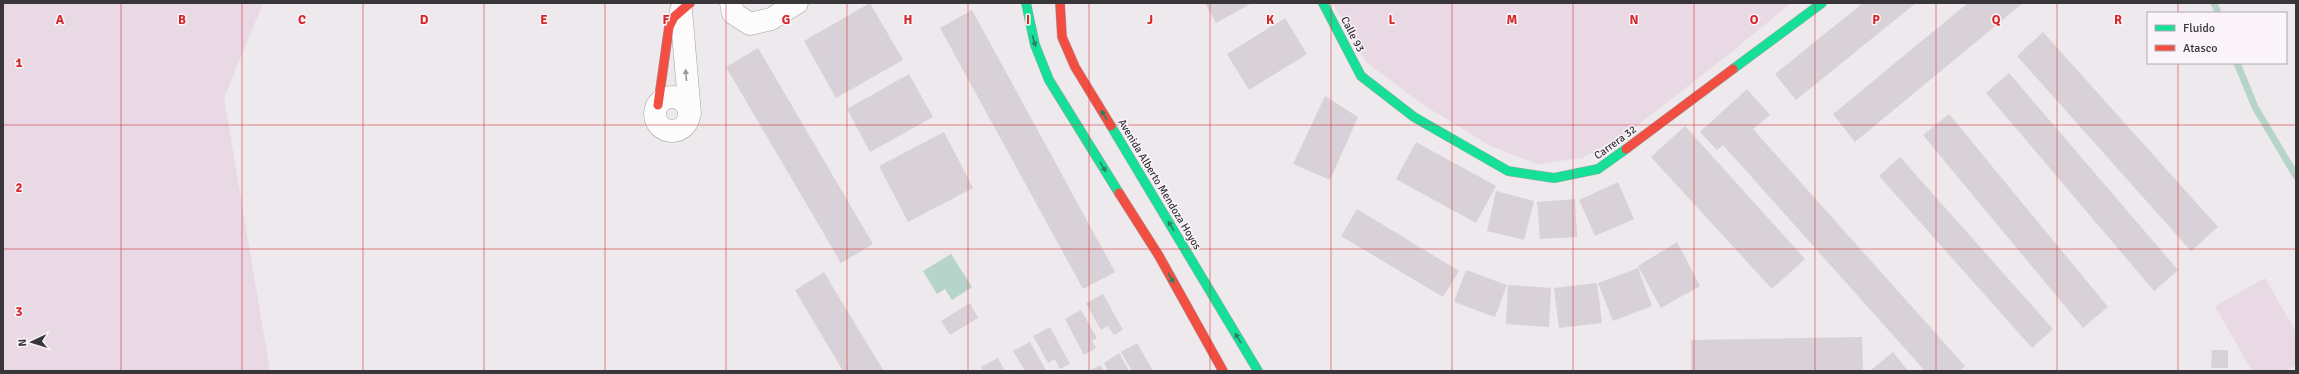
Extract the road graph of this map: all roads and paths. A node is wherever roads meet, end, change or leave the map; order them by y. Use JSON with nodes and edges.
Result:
{"nodes":[{"id":1,"x":731,"y":3,"type":"edge"},
{"id":2,"x":797,"y":3,"type":"edge"},
{"id":3,"x":1026,"y":3,"type":"edge"},
{"id":4,"x":1060,"y":3,"type":"edge"},
{"id":5,"x":1323,"y":3,"type":"edge"},
{"id":6,"x":1822,"y":3,"type":"edge"},
{"id":7,"x":685,"y":6,"type":"edge"},
{"id":8,"x":1361,"y":76,"type":"joint"},
{"id":9,"x":658,"y":105,"type":"joint"},
{"id":10,"x":1223,"y":371,"type":"edge"},
{"id":11,"x":1258,"y":371,"type":"edge"}],
"edges":[{"from":1,"to":2,"type":"street"},
{"from":3,"to":10,"type":"main road","one_way":true},
{"from":11,"to":4,"type":"main road","name":"Avenida Alberto Mendoza Hoyos","one_way":true},
{"from":5,"to":8,"type":"main road","name":"Calle 93"},
{"from":6,"to":8,"type":"main road","name":"Carrera 32"},
{"from":7,"to":9,"type":"main road"},
{"from":9,"to":7,"type":"street","one_way":true}]}
